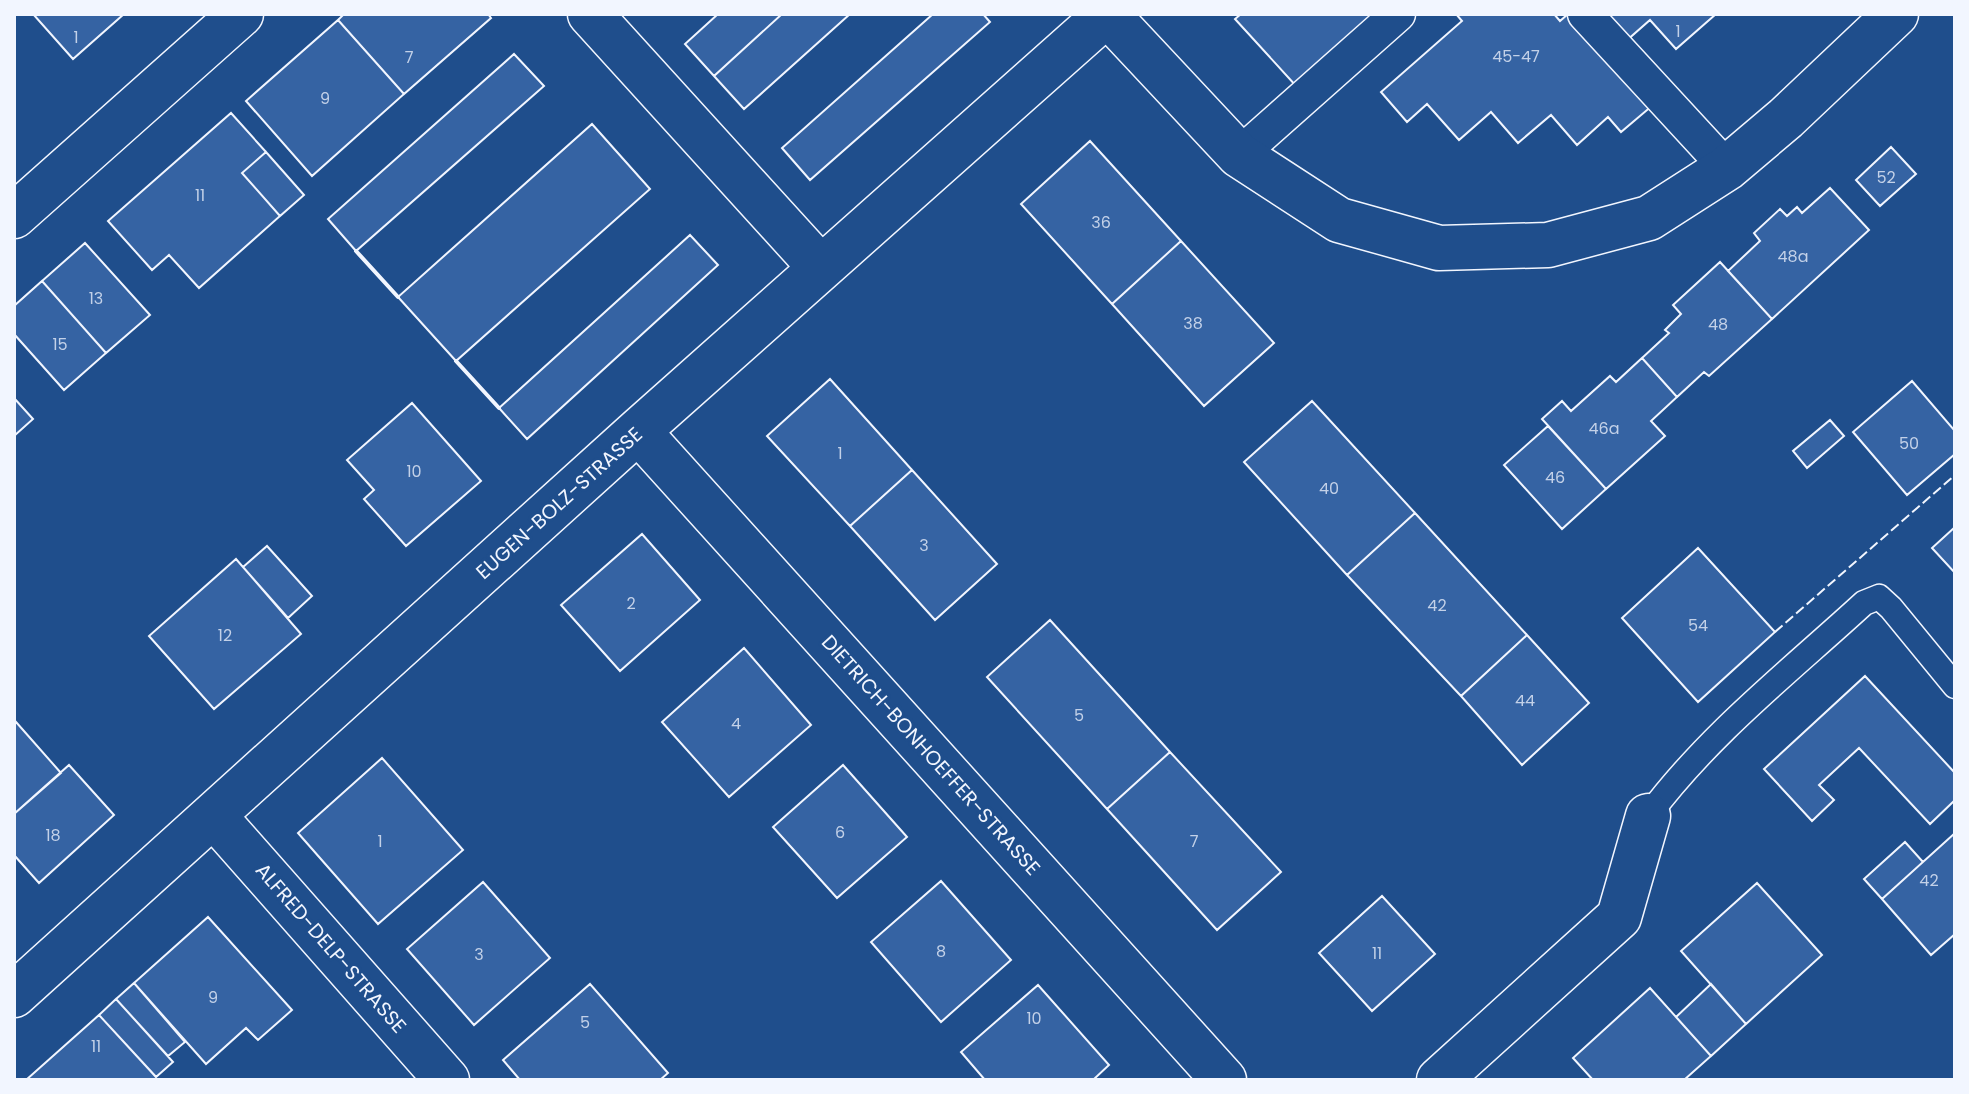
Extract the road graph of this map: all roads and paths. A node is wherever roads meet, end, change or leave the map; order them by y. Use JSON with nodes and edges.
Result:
{"nodes":[{"id":1,"x":241,"y":14,"type":"edge"},
{"id":2,"x":590,"y":14,"type":"edge"},
{"id":3,"x":1107,"y":14,"type":"edge"},
{"id":4,"x":1398,"y":14,"type":"edge"},
{"id":5,"x":1585,"y":14,"type":"edge"},
{"id":6,"x":1896,"y":14,"type":"edge"},
{"id":7,"x":1239,"y":155,"type":"junction"},
{"id":8,"x":1727,"y":168,"type":"junction"},
{"id":9,"x":14,"y":216,"type":"edge"},
{"id":10,"x":821,"y":268,"type":"junction"},
{"id":11,"x":638,"y":431,"type":"junction"},
{"id":12,"x":1955,"y":686,"type":"edge"},
{"id":13,"x":214,"y":816,"type":"junction"},
{"id":14,"x":1648,"y":816,"type":"joint"},
{"id":15,"x":14,"y":995,"type":"edge"},
{"id":16,"x":447,"y":1080,"type":"edge"},
{"id":17,"x":1224,"y":1080,"type":"edge"},
{"id":18,"x":1439,"y":1080,"type":"edge"}],
"edges":[{"from":1,"to":9,"type":"street"},
{"from":2,"to":10,"type":"street"},
{"from":3,"to":7,"type":"street"},
{"from":3,"to":10,"type":"street","name":"EUGEN-BOLZ-STRASSE"},
{"from":4,"to":7,"type":"street"},
{"from":5,"to":8,"type":"street"},
{"from":6,"to":8,"type":"street"},
{"from":7,"to":8,"type":"street"},
{"from":10,"to":11,"type":"street","name":"EUGEN-BOLZ-STRASSE"},
{"from":11,"to":13,"type":"street","name":"EUGEN-BOLZ-STRASSE"},
{"from":11,"to":17,"type":"street","name":"DIETRICH-BONHOEFFER-STRASSE"},
{"from":12,"to":14,"type":"lane"},
{"from":13,"to":15,"type":"street","name":"EUGEN-BOLZ-STRASSE"},
{"from":13,"to":16,"type":"street","name":"ALFRED-DELP-STRASSE"},
{"from":14,"to":18,"type":"street"}]}
